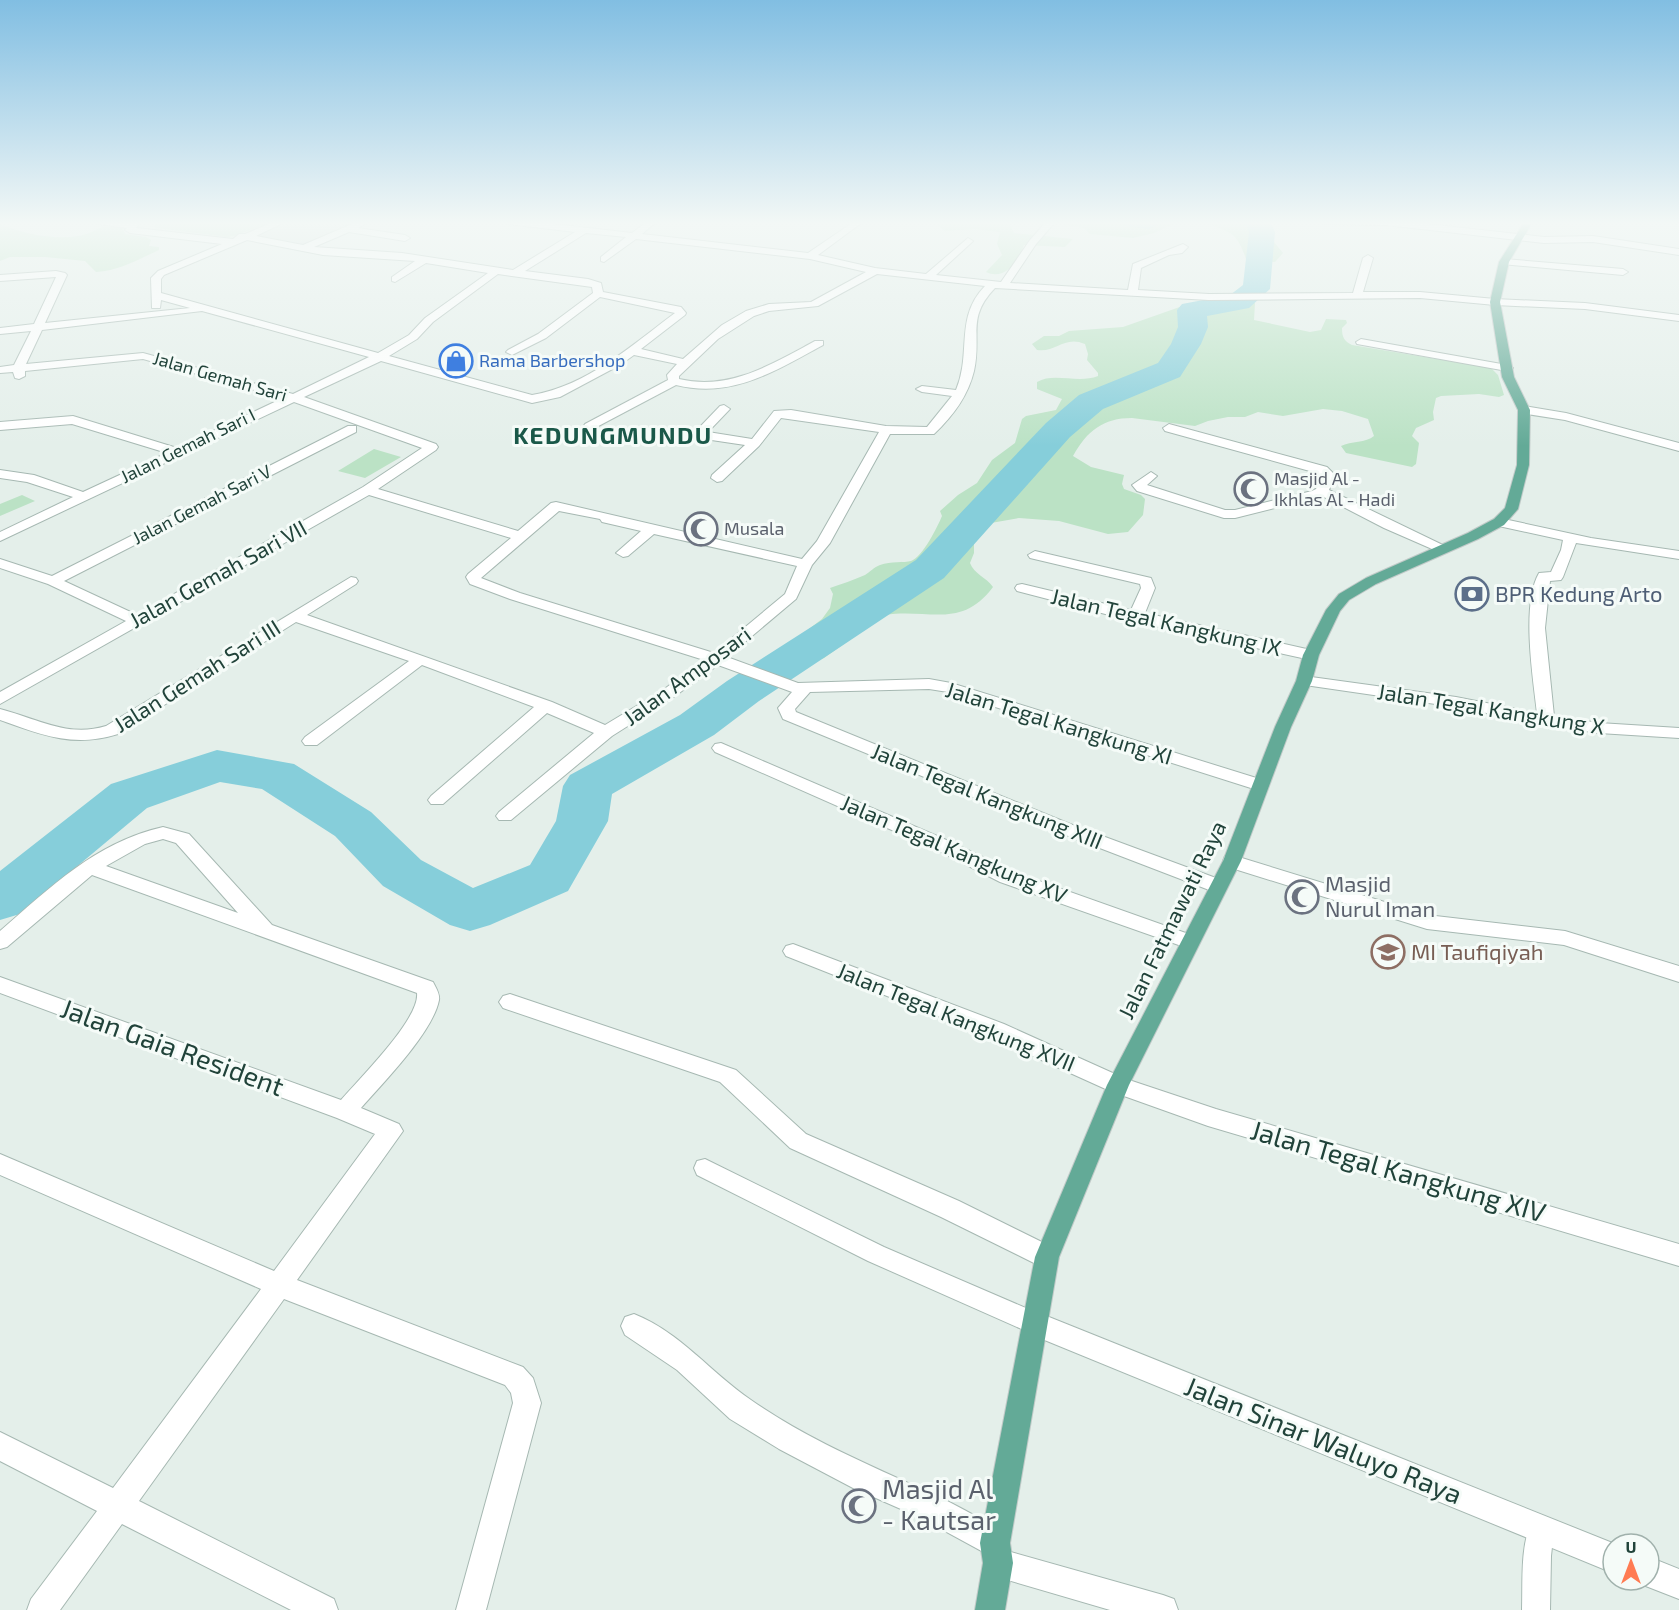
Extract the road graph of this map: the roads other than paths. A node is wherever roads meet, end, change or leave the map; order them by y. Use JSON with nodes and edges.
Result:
{"nodes":[{"id":1,"x":52,"y":296,"type":"edge"},
{"id":2,"x":156,"y":296,"type":"edge"},
{"id":3,"x":161,"y":296,"type":"edge"},
{"id":4,"x":462,"y":296,"type":"edge"},
{"id":5,"x":595,"y":296,"type":"edge"},
{"id":6,"x":609,"y":296,"type":"edge"},
{"id":7,"x":828,"y":296,"type":"edge"},
{"id":8,"x":986,"y":296,"type":"edge"},
{"id":9,"x":1187,"y":296,"type":"edge"},
{"id":10,"x":1253,"y":296,"type":"edge"},
{"id":11,"x":1432,"y":296,"type":"edge"},
{"id":12,"x":1496,"y":296,"type":"edge"},
{"id":13,"x":1495,"y":302,"type":"junction"},
{"id":14,"x":208,"y":308,"type":"junction"},
{"id":15,"x":156,"y":314,"type":"junction"},
{"id":16,"x":1679,"y":318,"type":"edge"},
{"id":17,"x":38,"y":327,"type":"junction"},
{"id":18,"x":0,"y":331,"type":"edge"},
{"id":19,"x":1361,"y":342,"type":"dead end"},
{"id":20,"x":819,"y":343,"type":"dead end"},
{"id":21,"x":633,"y":351,"type":"junction"},
{"id":22,"x":512,"y":352,"type":"dead end"},
{"id":23,"x":376,"y":358,"type":"junction"},
{"id":24,"x":686,"y":363,"type":"junction"},
{"id":25,"x":1507,"y":368,"type":"junction"},
{"id":26,"x":0,"y":370,"type":"edge"},
{"id":27,"x":19,"y":372,"type":"junction"},
{"id":28,"x":0,"y":379,"type":"edge"},
{"id":29,"x":674,"y":381,"type":"junction"},
{"id":30,"x":922,"y":389,"type":"dead end"},
{"id":31,"x":960,"y":394,"type":"junction"},
{"id":32,"x":292,"y":397,"type":"junction"},
{"id":33,"x":276,"y":404,"type":"junction"},
{"id":34,"x":724,"y":409,"type":"dead end"},
{"id":35,"x":1524,"y":410,"type":"junction"},
{"id":36,"x":0,"y":426,"type":"edge"},
{"id":37,"x":589,"y":427,"type":"dead end"},
{"id":38,"x":1169,"y":428,"type":"dead end"},
{"id":39,"x":352,"y":429,"type":"junction"},
{"id":40,"x":886,"y":430,"type":"junction"},
{"id":41,"x":755,"y":443,"type":"junction"},
{"id":42,"x":1679,"y":447,"type":"edge"},
{"id":43,"x":426,"y":451,"type":"junction"},
{"id":44,"x":176,"y":452,"type":"junction"},
{"id":45,"x":0,"y":474,"type":"edge"},
{"id":46,"x":1151,"y":476,"type":"dead end"},
{"id":47,"x":717,"y":478,"type":"dead end"},
{"id":48,"x":368,"y":490,"type":"junction"},
{"id":49,"x":1322,"y":491,"type":"junction"},
{"id":50,"x":84,"y":496,"type":"junction"},
{"id":51,"x":1499,"y":522,"type":"junction"},
{"id":52,"x":650,"y":530,"type":"junction"},
{"id":53,"x":520,"y":536,"type":"junction"},
{"id":54,"x":0,"y":537,"type":"edge"},
{"id":55,"x":1570,"y":537,"type":"junction"},
{"id":56,"x":1444,"y":549,"type":"junction"},
{"id":57,"x":623,"y":553,"type":"dead end"},
{"id":58,"x":1035,"y":555,"type":"dead end"},
{"id":59,"x":1679,"y":555,"type":"edge"},
{"id":60,"x":0,"y":563,"type":"edge"},
{"id":61,"x":805,"y":564,"type":"junction"},
{"id":62,"x":53,"y":580,"type":"junction"},
{"id":63,"x":351,"y":580,"type":"dead end"},
{"id":64,"x":1022,"y":588,"type":"dead end"},
{"id":65,"x":294,"y":616,"type":"junction"},
{"id":66,"x":1136,"y":617,"type":"junction"},
{"id":67,"x":135,"y":620,"type":"junction"},
{"id":68,"x":1311,"y":654,"type":"junction"},
{"id":69,"x":421,"y":659,"type":"junction"},
{"id":70,"x":715,"y":660,"type":"junction"},
{"id":71,"x":1304,"y":681,"type":"junction"},
{"id":72,"x":797,"y":688,"type":"junction"},
{"id":73,"x":0,"y":699,"type":"edge"},
{"id":74,"x":546,"y":705,"type":"junction"},
{"id":75,"x":0,"y":714,"type":"edge"},
{"id":76,"x":1546,"y":718,"type":"junction"},
{"id":77,"x":606,"y":732,"type":"junction"},
{"id":78,"x":1679,"y":734,"type":"edge"},
{"id":79,"x":311,"y":741,"type":"dead end"},
{"id":80,"x":722,"y":748,"type":"dead end"},
{"id":81,"x":1260,"y":785,"type":"junction"},
{"id":82,"x":437,"y":800,"type":"dead end"},
{"id":83,"x":505,"y":816,"type":"dead end"},
{"id":84,"x":1232,"y":861,"type":"junction"},
{"id":85,"x":89,"y":867,"type":"junction"},
{"id":86,"x":1218,"y":886,"type":"junction"},
{"id":87,"x":266,"y":930,"type":"junction"},
{"id":88,"x":0,"y":942,"type":"edge"},
{"id":89,"x":1190,"y":942,"type":"junction"},
{"id":90,"x":793,"y":951,"type":"dead end"},
{"id":91,"x":1679,"y":974,"type":"edge"},
{"id":92,"x":0,"y":985,"type":"edge"},
{"id":93,"x":510,"y":1002,"type":"dead end"},
{"id":94,"x":1118,"y":1085,"type":"junction"},
{"id":95,"x":345,"y":1111,"type":"junction"},
{"id":96,"x":0,"y":1164,"type":"edge"},
{"id":97,"x":705,"y":1168,"type":"dead end"},
{"id":98,"x":1679,"y":1255,"type":"edge"},
{"id":99,"x":1047,"y":1257,"type":"junction"},
{"id":100,"x":279,"y":1285,"type":"junction"},
{"id":101,"x":1034,"y":1323,"type":"junction"},
{"id":102,"x":634,"y":1326,"type":"dead end"},
{"id":103,"x":0,"y":1446,"type":"edge"},
{"id":104,"x":117,"y":1507,"type":"junction"},
{"id":105,"x":1541,"y":1529,"type":"junction"},
{"id":106,"x":996,"y":1553,"type":"junction"},
{"id":107,"x":1601,"y":1553,"type":"edge"},
{"id":108,"x":1661,"y":1577,"type":"edge"},
{"id":109,"x":1679,"y":1584,"type":"edge"},
{"id":110,"x":42,"y":1610,"type":"edge"},
{"id":111,"x":323,"y":1610,"type":"edge"},
{"id":112,"x":471,"y":1610,"type":"edge"},
{"id":113,"x":990,"y":1610,"type":"edge"},
{"id":114,"x":1163,"y":1610,"type":"edge"},
{"id":115,"x":1536,"y":1610,"type":"edge"}],
"edges":[{"from":1,"to":17,"type":"street"},
{"from":2,"to":15,"type":"street"},
{"from":3,"to":14,"type":"street"},
{"from":4,"to":23,"type":"street","name":"Jalan Gemah Sari I"},
{"from":5,"to":22,"type":"street"},
{"from":6,"to":21,"type":"street"},
{"from":7,"to":24,"type":"street"},
{"from":8,"to":31,"type":"street"},
{"from":9,"to":10,"type":"street"},
{"from":11,"to":13,"type":"street"},
{"from":12,"to":13,"type":"main road"},
{"from":13,"to":16,"type":"street"},
{"from":13,"to":25,"type":"main road"},
{"from":14,"to":15,"type":"street"},
{"from":14,"to":23,"type":"street"},
{"from":15,"to":17,"type":"street"},
{"from":17,"to":18,"type":"street"},
{"from":17,"to":27,"type":"street"},
{"from":19,"to":25,"type":"street"},
{"from":20,"to":29,"type":"street"},
{"from":21,"to":23,"type":"street"},
{"from":21,"to":24,"type":"street"},
{"from":23,"to":32,"type":"street","name":"Jalan Gemah Sari I"},
{"from":24,"to":29,"type":"street"},
{"from":25,"to":35,"type":"main road"},
{"from":26,"to":27,"type":"street","name":"Jalan Gemah Sari"},
{"from":27,"to":28,"type":"street","name":"Jalan Gemah Sari"},
{"from":27,"to":32,"type":"street","name":"Jalan Gemah Sari"},
{"from":27,"to":33,"type":"street","name":"Jalan Gemah Sari"},
{"from":29,"to":37,"type":"street"},
{"from":30,"to":31,"type":"street"},
{"from":31,"to":40,"type":"street"},
{"from":32,"to":33,"type":"street","name":"Jalan Gemah Sari I"},
{"from":32,"to":43,"type":"street","name":"Jalan Gemah Sari"},
{"from":33,"to":39,"type":"street","name":"Jalan Gemah Sari"},
{"from":33,"to":44,"type":"street","name":"Jalan Gemah Sari I"},
{"from":34,"to":41,"type":"street"},
{"from":35,"to":42,"type":"street"},
{"from":35,"to":51,"type":"main road"},
{"from":36,"to":44,"type":"street"},
{"from":38,"to":49,"type":"street"},
{"from":39,"to":43,"type":"street","name":"Jalan Gemah Sari"},
{"from":39,"to":62,"type":"street","name":"Jalan Gemah Sari V"},
{"from":40,"to":41,"type":"street"},
{"from":40,"to":61,"type":"street","name":"Jalan Amposari"},
{"from":41,"to":47,"type":"street"},
{"from":43,"to":48,"type":"street","name":"Jalan Gemah Sari VII"},
{"from":44,"to":50,"type":"street","name":"Jalan Gemah Sari I"},
{"from":45,"to":50,"type":"street"},
{"from":46,"to":49,"type":"street"},
{"from":48,"to":53,"type":"street"},
{"from":48,"to":67,"type":"street","name":"Jalan Gemah Sari VII"},
{"from":49,"to":56,"type":"street"},
{"from":50,"to":54,"type":"street","name":"Jalan Gemah Sari I"},
{"from":51,"to":55,"type":"street"},
{"from":51,"to":56,"type":"main road","name":"Jalan Fatmawati Raya"},
{"from":52,"to":53,"type":"street"},
{"from":52,"to":57,"type":"street"},
{"from":52,"to":61,"type":"street"},
{"from":53,"to":70,"type":"street","name":"Jalan Tegal Kangkung XI"},
{"from":55,"to":59,"type":"street"},
{"from":55,"to":76,"type":"street"},
{"from":56,"to":68,"type":"main road","name":"Jalan Fatmawati Raya"},
{"from":58,"to":66,"type":"street"},
{"from":60,"to":62,"type":"street"},
{"from":61,"to":70,"type":"street","name":"Jalan Amposari"},
{"from":62,"to":67,"type":"street"},
{"from":63,"to":65,"type":"street","name":"Jalan Gemah Sari III"},
{"from":64,"to":66,"type":"street","name":"Jalan Tegal Kangkung IX"},
{"from":65,"to":69,"type":"street","name":"Jalan Amposari"},
{"from":65,"to":75,"type":"street","name":"Jalan Gemah Sari III"},
{"from":66,"to":68,"type":"street","name":"Jalan Tegal Kangkung IX"},
{"from":67,"to":73,"type":"street","name":"Jalan Gemah Sari VII"},
{"from":68,"to":71,"type":"main road","name":"Jalan Fatmawati Raya"},
{"from":69,"to":74,"type":"street","name":"Jalan Amposari"},
{"from":69,"to":79,"type":"street"},
{"from":70,"to":72,"type":"street","name":"Jalan Tegal Kangkung XI"},
{"from":70,"to":77,"type":"street","name":"Jalan Amposari"},
{"from":71,"to":76,"type":"street","name":"Jalan Tegal Kangkung X"},
{"from":71,"to":81,"type":"main road","name":"Jalan Fatmawati Raya"},
{"from":72,"to":81,"type":"street","name":"Jalan Tegal Kangkung XI"},
{"from":72,"to":86,"type":"street","name":"Jalan Tegal Kangkung XIII"},
{"from":74,"to":77,"type":"street","name":"Jalan Amposari"},
{"from":74,"to":82,"type":"street"},
{"from":76,"to":78,"type":"street","name":"Jalan Tegal Kangkung X"},
{"from":77,"to":83,"type":"street"},
{"from":80,"to":89,"type":"street","name":"Jalan Tegal Kangkung XV"},
{"from":81,"to":84,"type":"main road","name":"Jalan Fatmawati Raya"},
{"from":84,"to":86,"type":"main road","name":"Jalan Fatmawati Raya"},
{"from":84,"to":91,"type":"street"},
{"from":85,"to":87,"type":"street"},
{"from":85,"to":87,"type":"street"},
{"from":85,"to":88,"type":"street"},
{"from":86,"to":89,"type":"main road","name":"Jalan Fatmawati Raya"},
{"from":87,"to":95,"type":"street"},
{"from":89,"to":94,"type":"main road","name":"Jalan Fatmawati Raya"},
{"from":90,"to":94,"type":"street","name":"Jalan Tegal Kangkung XVII"},
{"from":92,"to":95,"type":"street","name":"Jalan Gaia Resident"},
{"from":93,"to":99,"type":"street"},
{"from":94,"to":98,"type":"street","name":"Jalan Tegal Kangkung XIV"},
{"from":94,"to":99,"type":"main road","name":"Jalan Fatmawati Raya"},
{"from":95,"to":100,"type":"street","name":"Jalan Gaia Resident"},
{"from":96,"to":100,"type":"street"},
{"from":97,"to":101,"type":"lane"},
{"from":99,"to":101,"type":"main road","name":"Jalan Fatmawati Raya"},
{"from":100,"to":104,"type":"street","name":"Jalan Gaia Resident"},
{"from":100,"to":112,"type":"street"},
{"from":101,"to":105,"type":"street","name":"Jalan Sinar Waluyo Raya"},
{"from":101,"to":106,"type":"main road","name":"Jalan Fatmawati Raya"},
{"from":102,"to":106,"type":"street"},
{"from":103,"to":104,"type":"street"},
{"from":104,"to":110,"type":"street","name":"Jalan Gaia Resident"},
{"from":104,"to":111,"type":"street"},
{"from":105,"to":107,"type":"street","name":"Jalan Sinar Waluyo Raya"},
{"from":105,"to":115,"type":"lane"},
{"from":106,"to":113,"type":"main road","name":"Jalan Fatmawati Raya"},
{"from":106,"to":114,"type":"street"},
{"from":108,"to":109,"type":"street"}]}
